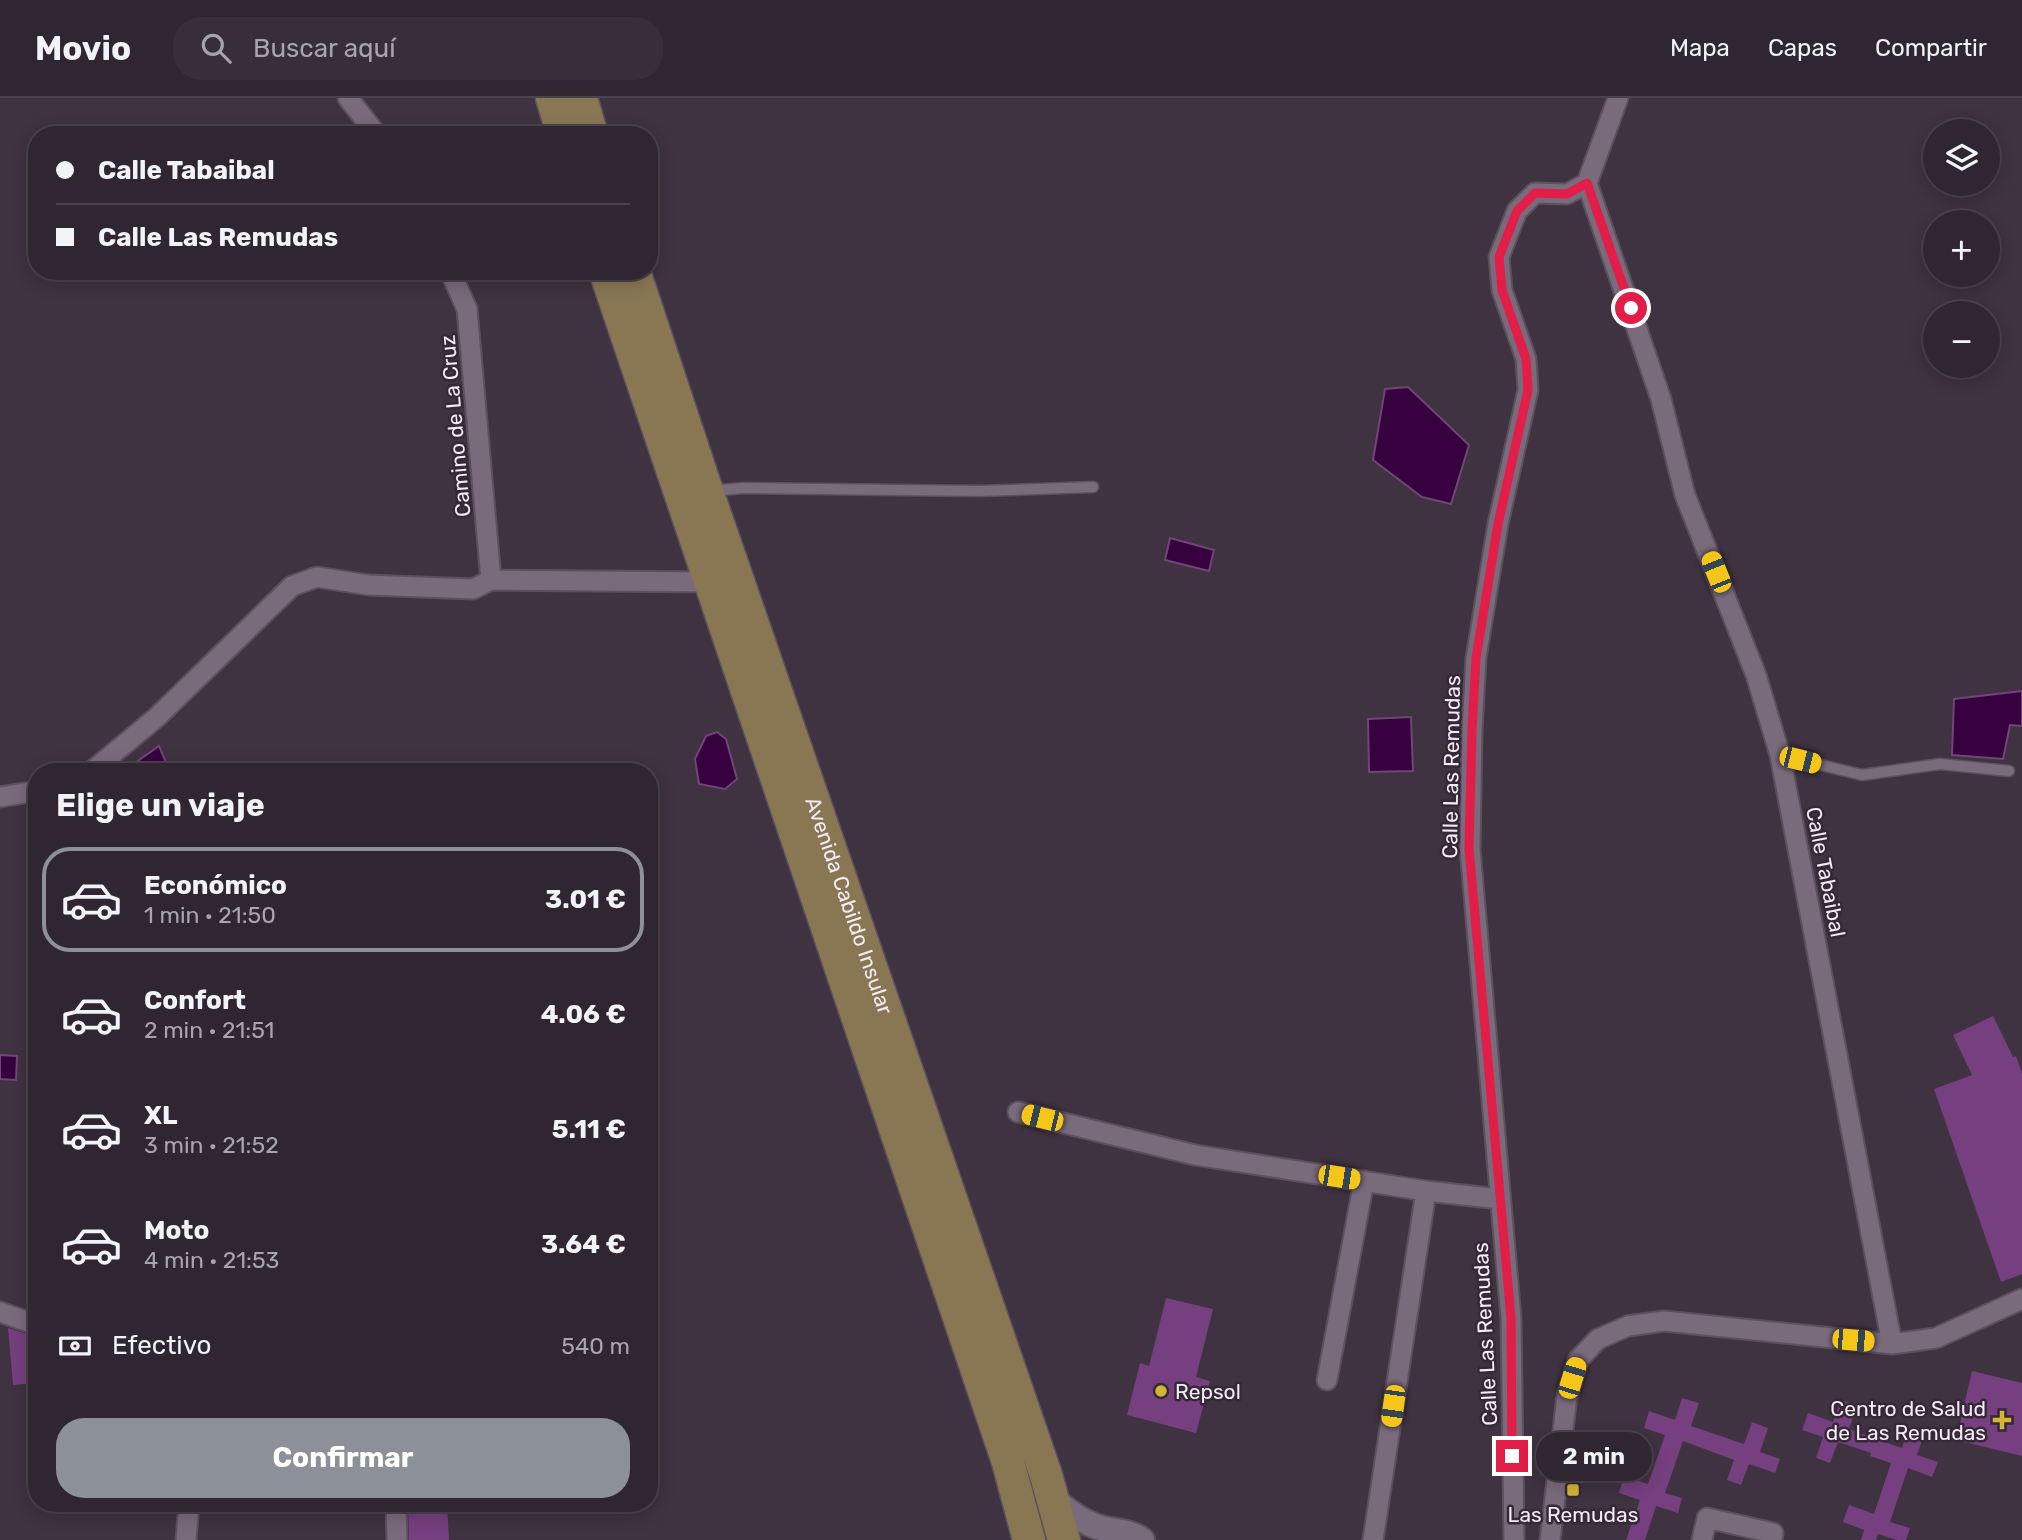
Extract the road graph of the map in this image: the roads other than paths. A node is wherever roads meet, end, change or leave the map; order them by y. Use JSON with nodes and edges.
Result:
{"nodes":[{"id":1,"x":348,"y":98,"type":"edge"},
{"id":2,"x":552,"y":98,"type":"edge"},
{"id":3,"x":581,"y":98,"type":"edge"},
{"id":4,"x":1618,"y":98,"type":"edge"},
{"id":5,"x":370,"y":126,"type":"edge"},
{"id":6,"x":560,"y":126,"type":"edge"},
{"id":7,"x":589,"y":126,"type":"edge"},
{"id":8,"x":1587,"y":183,"type":"junction"},
{"id":9,"x":454,"y":280,"type":"edge"},
{"id":10,"x":608,"y":280,"type":"edge"},
{"id":11,"x":637,"y":280,"type":"edge"},
{"id":12,"x":1093,"y":487,"type":"dead end"},
{"id":13,"x":708,"y":491,"type":"junction"},
{"id":14,"x":491,"y":580,"type":"junction"},
{"id":15,"x":712,"y":582,"type":"junction"},
{"id":16,"x":1780,"y":755,"type":"junction"},
{"id":17,"x":103,"y":763,"type":"edge"},
{"id":18,"x":2010,"y":771,"type":"dead end"},
{"id":19,"x":28,"y":792,"type":"edge"},
{"id":20,"x":0,"y":797,"type":"edge"},
{"id":21,"x":1018,"y":1112,"type":"dead end"},
{"id":22,"x":1364,"y":1181,"type":"junction"},
{"id":23,"x":1426,"y":1191,"type":"junction"},
{"id":24,"x":1500,"y":1199,"type":"junction"},
{"id":25,"x":2022,"y":1299,"type":"edge"},
{"id":26,"x":0,"y":1312,"type":"edge"},
{"id":27,"x":28,"y":1322,"type":"edge"},
{"id":28,"x":1892,"y":1344,"type":"junction"},
{"id":29,"x":1327,"y":1380,"type":"dead end"},
{"id":30,"x":1053,"y":1499,"type":"junction"},
{"id":31,"x":188,"y":1512,"type":"edge"},
{"id":32,"x":396,"y":1512,"type":"edge"},
{"id":33,"x":1123,"y":1538,"type":"edge"},
{"id":34,"x":186,"y":1540,"type":"edge"},
{"id":35,"x":397,"y":1540,"type":"edge"},
{"id":36,"x":1029,"y":1540,"type":"edge"},
{"id":37,"x":1064,"y":1540,"type":"edge"},
{"id":38,"x":1373,"y":1540,"type":"edge"},
{"id":39,"x":1514,"y":1540,"type":"edge"},
{"id":40,"x":1550,"y":1540,"type":"edge"},
{"id":41,"x":1702,"y":1540,"type":"edge"},
{"id":42,"x":1772,"y":1540,"type":"edge"}],
"edges":[{"from":1,"to":5,"type":"street"},
{"from":2,"to":6,"type":"main road"},
{"from":3,"to":7,"type":"main road"},
{"from":4,"to":8,"type":"street"},
{"from":8,"to":16,"type":"street","name":"Calle Tabaibal"},
{"from":8,"to":24,"type":"street","name":"Calle Las Remudas"},
{"from":9,"to":14,"type":"street","name":"Camino de La Cruz"},
{"from":10,"to":15,"type":"main road","name":"Avenida Cabildo Insular"},
{"from":11,"to":13,"type":"main road","name":"Avenida Cabildo Insular"},
{"from":12,"to":13,"type":"lane"},
{"from":13,"to":30,"type":"main road","name":"Avenida Cabildo Insular"},
{"from":14,"to":15,"type":"street"},
{"from":14,"to":17,"type":"street"},
{"from":15,"to":36,"type":"main road","name":"Avenida Cabildo Insular"},
{"from":16,"to":18,"type":"lane"},
{"from":16,"to":28,"type":"street","name":"Calle Tabaibal"},
{"from":19,"to":20,"type":"street"},
{"from":21,"to":22,"type":"street"},
{"from":22,"to":23,"type":"street"},
{"from":22,"to":29,"type":"street"},
{"from":23,"to":24,"type":"street"},
{"from":23,"to":38,"type":"street"},
{"from":24,"to":39,"type":"street","name":"Calle Las Remudas"},
{"from":25,"to":28,"type":"street"},
{"from":26,"to":27,"type":"street"},
{"from":28,"to":40,"type":"street"},
{"from":30,"to":33,"type":"street"},
{"from":30,"to":37,"type":"main road","name":"Avenida Cabildo Insular"},
{"from":31,"to":34,"type":"street"},
{"from":32,"to":35,"type":"street"},
{"from":41,"to":42,"type":"street"}]}
